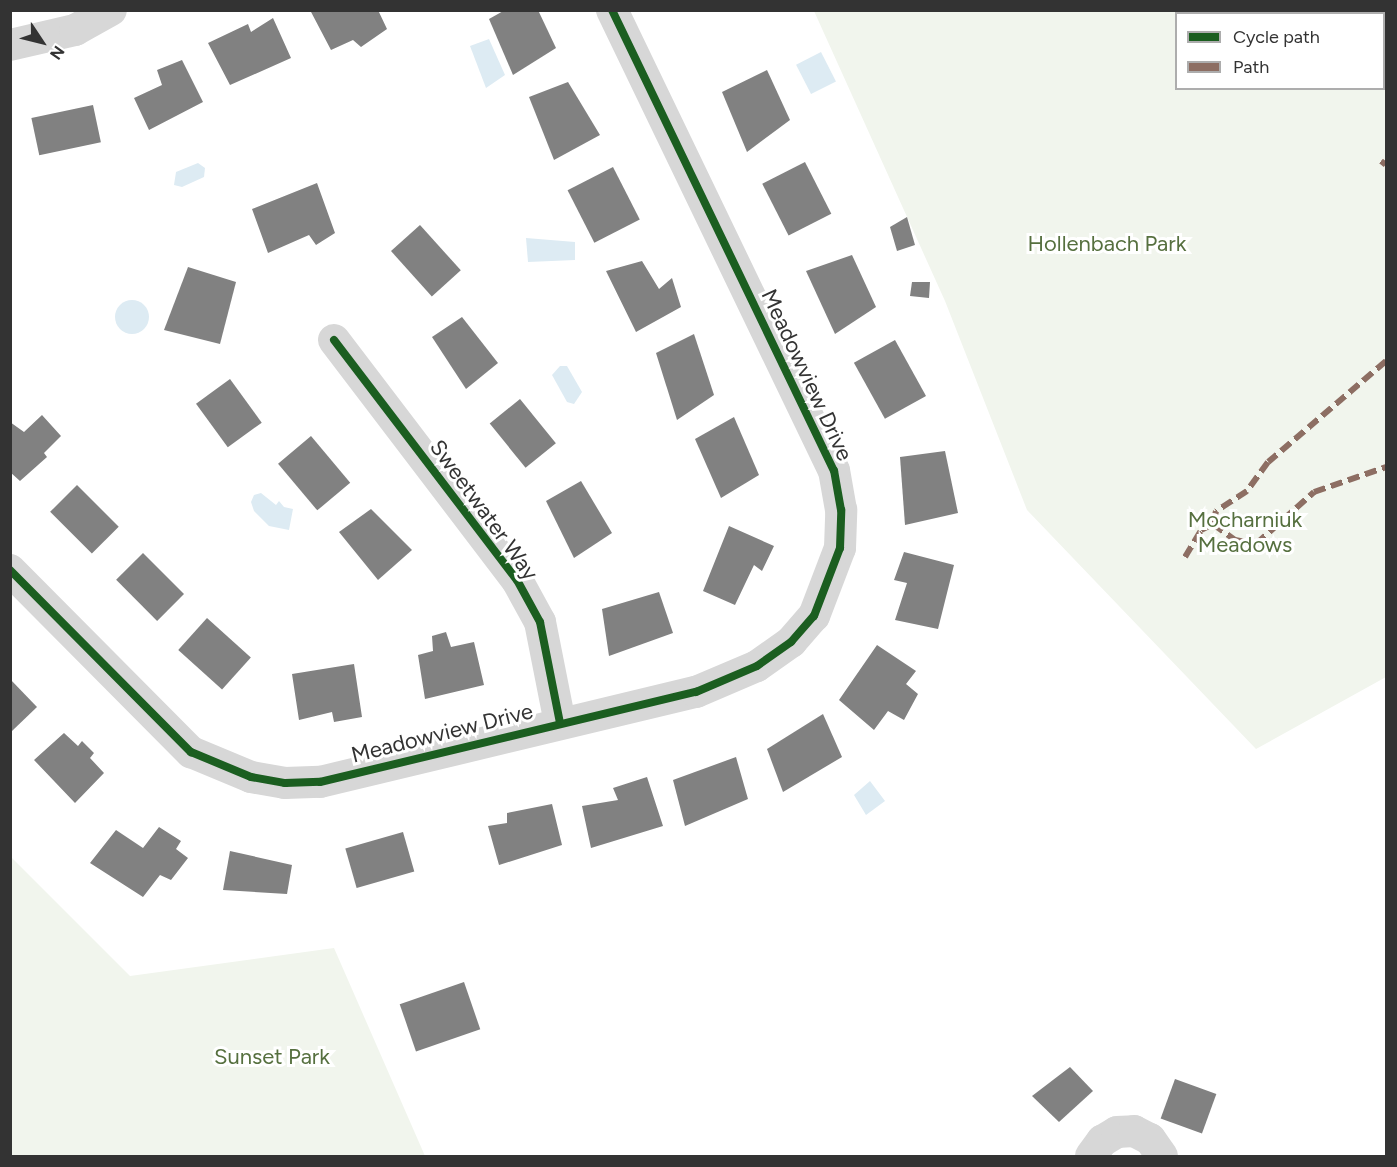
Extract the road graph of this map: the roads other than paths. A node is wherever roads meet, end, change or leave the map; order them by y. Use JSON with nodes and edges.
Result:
{"nodes":[{"id":1,"x":111,"y":10,"type":"edge"},
{"id":2,"x":612,"y":10,"type":"edge"},
{"id":3,"x":10,"y":45,"type":"edge"},
{"id":4,"x":334,"y":340,"type":"dead end"},
{"id":5,"x":10,"y":570,"type":"edge"},
{"id":6,"x":560,"y":723,"type":"junction"},
{"id":7,"x":1091,"y":1156,"type":"edge"},
{"id":8,"x":1162,"y":1156,"type":"edge"}],
"edges":[{"from":1,"to":3,"type":"street"},
{"from":2,"to":6,"type":"street","name":"Meadowview Drive"},
{"from":4,"to":6,"type":"street","name":"Sweetwater Way"},
{"from":5,"to":6,"type":"street","name":"Meadowview Drive"},
{"from":7,"to":8,"type":"street"}]}
